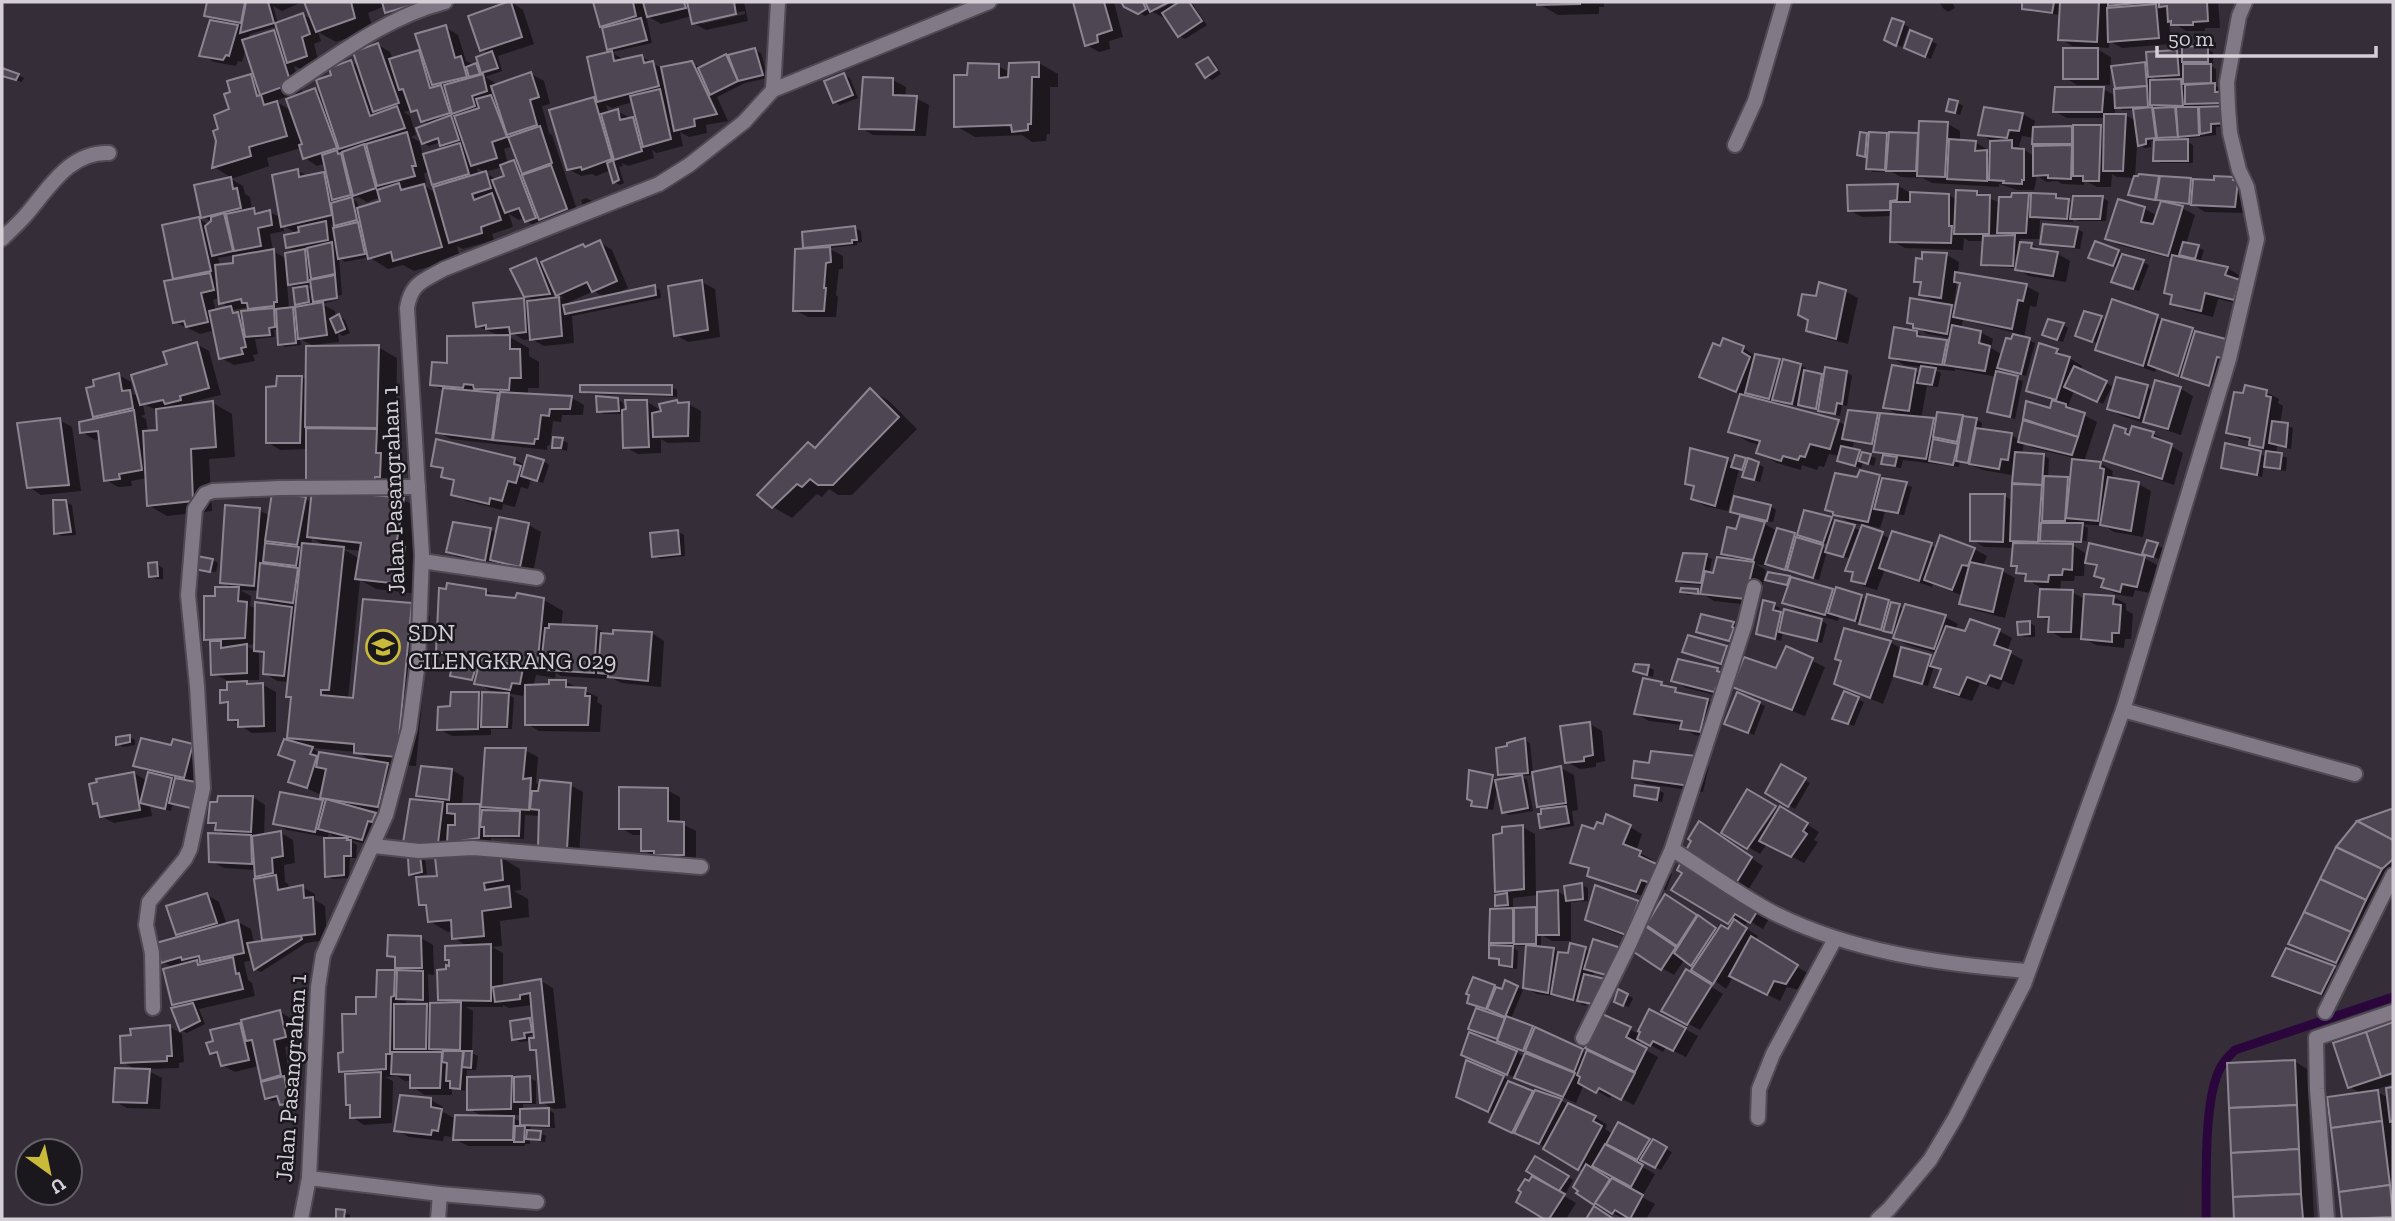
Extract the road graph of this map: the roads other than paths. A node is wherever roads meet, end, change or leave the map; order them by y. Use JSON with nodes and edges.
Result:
{"nodes":[{"id":1,"x":445,"y":2,"type":"edge"},
{"id":2,"x":778,"y":2,"type":"edge"},
{"id":3,"x":989,"y":2,"type":"edge"},
{"id":4,"x":1784,"y":2,"type":"edge"},
{"id":5,"x":2245,"y":2,"type":"edge"},
{"id":6,"x":289,"y":87,"type":"dead end"},
{"id":7,"x":773,"y":90,"type":"junction"},
{"id":8,"x":1735,"y":145,"type":"dead end"},
{"id":9,"x":108,"y":153,"type":"dead end"},
{"id":10,"x":2,"y":239,"type":"edge"},
{"id":11,"x":418,"y":487,"type":"junction"},
{"id":12,"x":422,"y":561,"type":"junction"},
{"id":13,"x":537,"y":578,"type":"dead end"},
{"id":14,"x":1754,"y":587,"type":"dead end"},
{"id":15,"x":2123,"y":710,"type":"junction"},
{"id":16,"x":2356,"y":774,"type":"dead end"},
{"id":17,"x":374,"y":846,"type":"junction"},
{"id":18,"x":1672,"y":849,"type":"junction"},
{"id":19,"x":701,"y":867,"type":"dead end"},
{"id":20,"x":2393,"y":875,"type":"edge"},
{"id":21,"x":1835,"y":939,"type":"junction"},
{"id":22,"x":2027,"y":971,"type":"junction"},
{"id":23,"x":153,"y":1008,"type":"dead end"},
{"id":24,"x":2325,"y":1012,"type":"dead end"},
{"id":25,"x":2393,"y":1012,"type":"edge"},
{"id":26,"x":1583,"y":1038,"type":"dead end"},
{"id":27,"x":1758,"y":1118,"type":"dead end"},
{"id":28,"x":309,"y":1178,"type":"junction"},
{"id":29,"x":440,"y":1194,"type":"junction"},
{"id":30,"x":537,"y":1202,"type":"dead end"},
{"id":31,"x":301,"y":1219,"type":"edge"},
{"id":32,"x":438,"y":1219,"type":"edge"},
{"id":33,"x":1878,"y":1219,"type":"edge"},
{"id":34,"x":2327,"y":1219,"type":"edge"}],
"edges":[{"from":1,"to":6,"type":"street"},
{"from":2,"to":7,"type":"street"},
{"from":3,"to":7,"type":"street"},
{"from":4,"to":8,"type":"street"},
{"from":5,"to":15,"type":"street"},
{"from":7,"to":11,"type":"street","name":"Jalan Pasangrahan 1"},
{"from":9,"to":10,"type":"street"},
{"from":11,"to":12,"type":"street","name":"Jalan Pasangrahan 1"},
{"from":11,"to":23,"type":"street"},
{"from":12,"to":13,"type":"street"},
{"from":12,"to":17,"type":"street","name":"Jalan Pasangrahan 1"},
{"from":14,"to":18,"type":"street"},
{"from":15,"to":16,"type":"street"},
{"from":15,"to":22,"type":"street"},
{"from":17,"to":19,"type":"street"},
{"from":17,"to":28,"type":"street","name":"Jalan Pasangrahan 1"},
{"from":18,"to":21,"type":"street"},
{"from":18,"to":26,"type":"street"},
{"from":20,"to":24,"type":"street"},
{"from":21,"to":22,"type":"street"},
{"from":21,"to":27,"type":"street"},
{"from":22,"to":33,"type":"street"},
{"from":25,"to":34,"type":"street"},
{"from":28,"to":29,"type":"street"},
{"from":28,"to":31,"type":"street","name":"Jalan Pasangrahan 1"},
{"from":29,"to":30,"type":"street"},
{"from":29,"to":32,"type":"street"}]}
